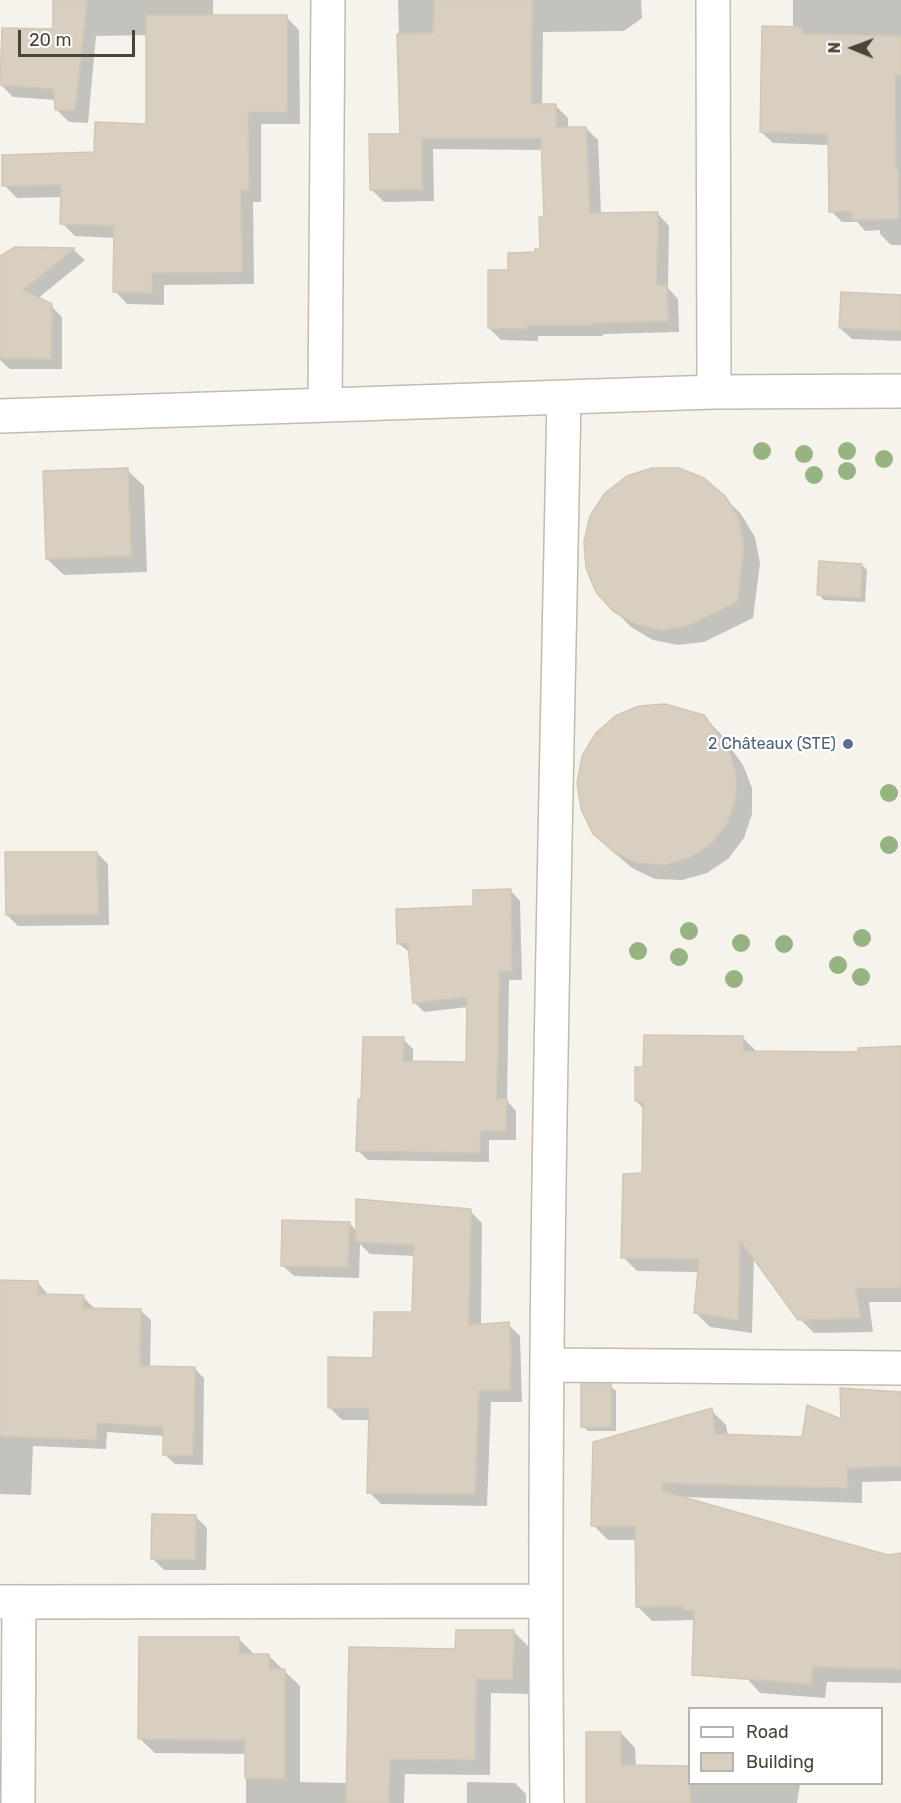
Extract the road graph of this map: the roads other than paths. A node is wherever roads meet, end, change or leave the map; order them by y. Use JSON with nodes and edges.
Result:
{"nodes":[{"id":1,"x":328,"y":0,"type":"edge"},
{"id":2,"x":713,"y":0,"type":"edge"},
{"id":3,"x":901,"y":391,"type":"edge"},
{"id":4,"x":714,"y":392,"type":"junction"},
{"id":5,"x":564,"y":397,"type":"junction"},
{"id":6,"x":325,"y":405,"type":"junction"},
{"id":7,"x":0,"y":416,"type":"edge"},
{"id":8,"x":548,"y":1365,"type":"junction"},
{"id":9,"x":901,"y":1368,"type":"edge"},
{"id":10,"x":545,"y":1601,"type":"junction"},
{"id":11,"x":10,"y":1602,"type":"edge"},
{"id":12,"x":18,"y":1803,"type":"edge"},
{"id":13,"x":548,"y":1803,"type":"edge"}],
"edges":[{"from":1,"to":6,"type":"street"},
{"from":2,"to":4,"type":"street"},
{"from":3,"to":4,"type":"street"},
{"from":4,"to":5,"type":"street"},
{"from":5,"to":6,"type":"street"},
{"from":5,"to":8,"type":"street"},
{"from":6,"to":7,"type":"street"},
{"from":8,"to":9,"type":"street"},
{"from":8,"to":10,"type":"street"},
{"from":10,"to":11,"type":"street"},
{"from":10,"to":13,"type":"street"},
{"from":11,"to":12,"type":"street"}]}
